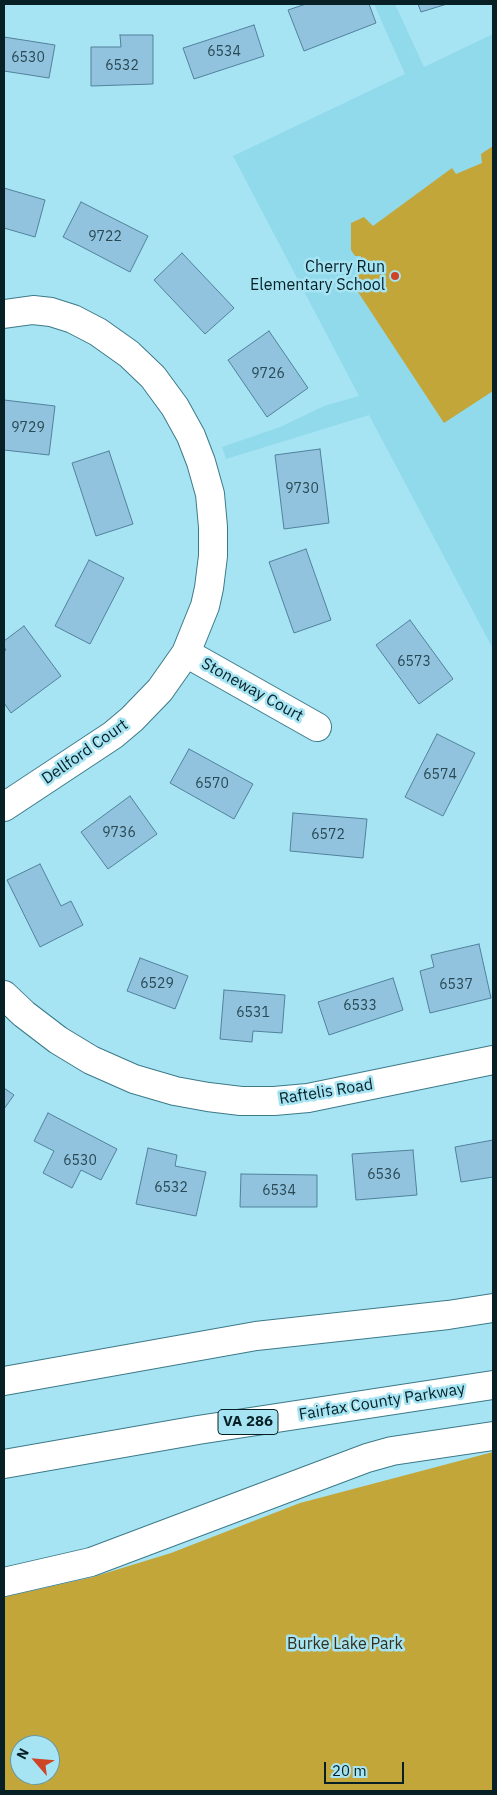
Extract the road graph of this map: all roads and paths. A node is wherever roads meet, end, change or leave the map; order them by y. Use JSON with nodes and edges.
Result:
{"nodes":[{"id":1,"x":4,"y":314,"type":"edge"},
{"id":2,"x":186,"y":653,"type":"junction"},
{"id":3,"x":317,"y":727,"type":"dead end"},
{"id":4,"x":4,"y":807,"type":"edge"},
{"id":5,"x":4,"y":995,"type":"edge"},
{"id":6,"x":493,"y":1060,"type":"edge"},
{"id":7,"x":493,"y":1308,"type":"edge"},
{"id":8,"x":4,"y":1380,"type":"edge"},
{"id":9,"x":493,"y":1385,"type":"edge"},
{"id":10,"x":493,"y":1436,"type":"edge"},
{"id":11,"x":4,"y":1464,"type":"edge"},
{"id":12,"x":4,"y":1582,"type":"edge"}],
"edges":[{"from":1,"to":2,"type":"main road","name":"Dellford Court"},
{"from":2,"to":3,"type":"main road","name":"Stoneway Court"},
{"from":2,"to":4,"type":"main road","name":"Dellford Court"},
{"from":5,"to":6,"type":"main road","name":"Raftelis Road"},
{"from":7,"to":8,"type":"main road"},
{"from":9,"to":11,"type":"main road","name":"Fairfax County Parkway","number":"VA 286"},
{"from":10,"to":12,"type":"main road"}]}
